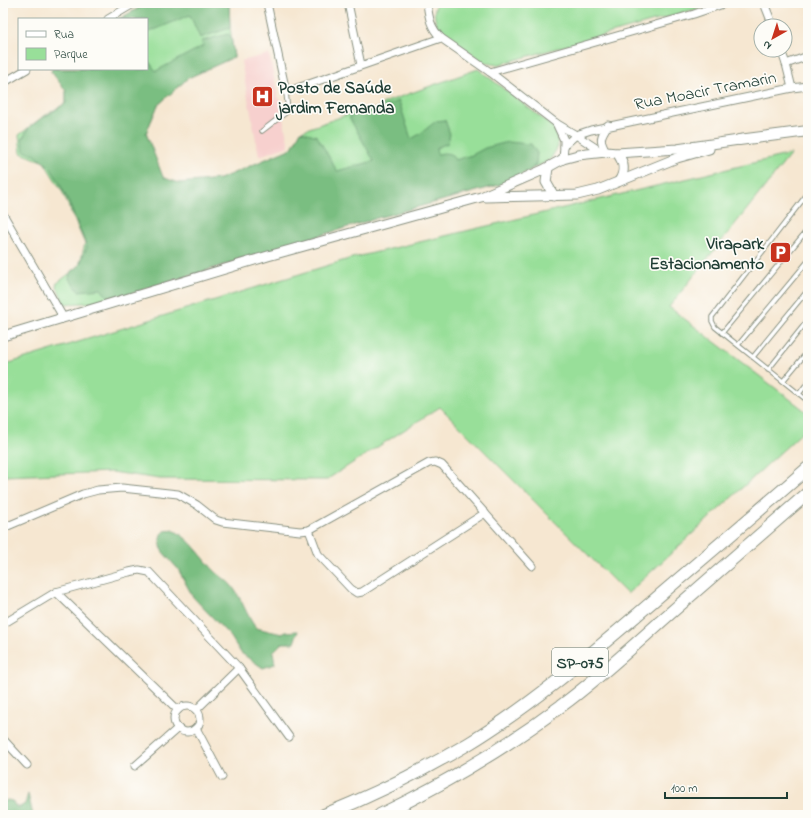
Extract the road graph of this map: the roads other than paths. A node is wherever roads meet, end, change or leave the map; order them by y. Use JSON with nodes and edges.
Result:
{"nodes":[{"id":1,"x":134,"y":3,"type":"edge"},
{"id":2,"x":267,"y":3,"type":"edge"},
{"id":3,"x":348,"y":3,"type":"edge"},
{"id":4,"x":427,"y":3,"type":"edge"},
{"id":5,"x":726,"y":3,"type":"edge"},
{"id":6,"x":764,"y":3,"type":"edge"},
{"id":7,"x":110,"y":18,"type":"edge"},
{"id":8,"x":769,"y":18,"type":"edge"},
{"id":9,"x":441,"y":38,"type":"junction"},
{"id":10,"x":808,"y":56,"type":"edge"},
{"id":11,"x":784,"y":58,"type":"edge"},
{"id":12,"x":786,"y":64,"type":"junction"},
{"id":13,"x":361,"y":65,"type":"junction"},
{"id":14,"x":24,"y":70,"type":"edge"},
{"id":15,"x":490,"y":72,"type":"junction"},
{"id":16,"x":3,"y":84,"type":"edge"},
{"id":17,"x":808,"y":86,"type":"edge"},
{"id":18,"x":792,"y":88,"type":"junction"},
{"id":19,"x":286,"y":92,"type":"junction"},
{"id":20,"x":556,"y":123,"type":"junction"},
{"id":21,"x":608,"y":125,"type":"junction"},
{"id":22,"x":262,"y":131,"type":"dead end"},
{"id":23,"x":807,"y":132,"type":"edge"},
{"id":24,"x":576,"y":135,"type":"junction"},
{"id":25,"x":739,"y":140,"type":"junction"},
{"id":26,"x":564,"y":146,"type":"junction"},
{"id":27,"x":604,"y":152,"type":"junction"},
{"id":28,"x":617,"y":153,"type":"junction"},
{"id":29,"x":563,"y":159,"type":"junction"},
{"id":30,"x":548,"y":168,"type":"junction"},
{"id":31,"x":619,"y":181,"type":"junction"},
{"id":32,"x":808,"y":193,"type":"edge"},
{"id":33,"x":554,"y":196,"type":"junction"},
{"id":34,"x":481,"y":197,"type":"junction"},
{"id":35,"x":3,"y":214,"type":"edge"},
{"id":36,"x":808,"y":229,"type":"edge"},
{"id":37,"x":808,"y":261,"type":"edge"},
{"id":38,"x":808,"y":290,"type":"edge"},
{"id":39,"x":63,"y":317,"type":"junction"},
{"id":40,"x":808,"y":320,"type":"edge"},
{"id":41,"x":722,"y":333,"type":"junction"},
{"id":42,"x":3,"y":336,"type":"edge"},
{"id":43,"x":738,"y":345,"type":"junction"},
{"id":44,"x":808,"y":351,"type":"edge"},
{"id":45,"x":753,"y":357,"type":"junction"},
{"id":46,"x":768,"y":370,"type":"junction"},
{"id":47,"x":783,"y":381,"type":"junction"},
{"id":48,"x":808,"y":382,"type":"edge"},
{"id":49,"x":798,"y":394,"type":"junction"},
{"id":50,"x":808,"y":401,"type":"edge"},
{"id":51,"x":808,"y":468,"type":"edge"},
{"id":52,"x":808,"y":493,"type":"edge"},
{"id":53,"x":485,"y":513,"type":"junction"},
{"id":54,"x":3,"y":528,"type":"edge"},
{"id":55,"x":309,"y":530,"type":"junction"},
{"id":56,"x":532,"y":566,"type":"dead end"},
{"id":57,"x":56,"y":592,"type":"junction"},
{"id":58,"x":3,"y":624,"type":"edge"},
{"id":59,"x":239,"y":668,"type":"junction"},
{"id":60,"x":178,"y":710,"type":"junction"},
{"id":61,"x":196,"y":710,"type":"junction"},
{"id":62,"x":178,"y":728,"type":"junction"},
{"id":63,"x":196,"y":728,"type":"junction"},
{"id":64,"x":289,"y":737,"type":"dead end"},
{"id":65,"x":3,"y":739,"type":"edge"},
{"id":66,"x":27,"y":765,"type":"dead end"},
{"id":67,"x":135,"y":766,"type":"dead end"},
{"id":68,"x":222,"y":777,"type":"dead end"},
{"id":69,"x":324,"y":815,"type":"edge"},
{"id":70,"x":380,"y":815,"type":"edge"}],
"edges":[{"from":1,"to":7,"type":"street"},
{"from":2,"to":19,"type":"street"},
{"from":3,"to":13,"type":"street"},
{"from":4,"to":9,"type":"street"},
{"from":5,"to":15,"type":"street"},
{"from":6,"to":8,"type":"street"},
{"from":9,"to":13,"type":"street"},
{"from":9,"to":15,"type":"street"},
{"from":10,"to":12,"type":"street"},
{"from":11,"to":12,"type":"street"},
{"from":12,"to":18,"type":"street"},
{"from":13,"to":19,"type":"street"},
{"from":14,"to":16,"type":"street"},
{"from":15,"to":20,"type":"street"},
{"from":17,"to":18,"type":"street","name":"Rua Moacir Tramarin"},
{"from":18,"to":21,"type":"street","name":"Rua Moacir Tramarin"},
{"from":19,"to":22,"type":"lane"},
{"from":20,"to":24,"type":"street"},
{"from":20,"to":26,"type":"street"},
{"from":21,"to":24,"type":"street","name":"Rua Moacir Tramarin"},
{"from":21,"to":27,"type":"street"},
{"from":23,"to":25,"type":"main road"},
{"from":24,"to":26,"type":"street"},
{"from":24,"to":27,"type":"street"},
{"from":25,"to":28,"type":"main road"},
{"from":25,"to":31,"type":"main road"},
{"from":26,"to":29,"type":"street"},
{"from":27,"to":28,"type":"main road"},
{"from":27,"to":29,"type":"main road"},
{"from":28,"to":31,"type":"main road"},
{"from":29,"to":30,"type":"main road"},
{"from":30,"to":33,"type":"main road"},
{"from":30,"to":34,"type":"main road"},
{"from":31,"to":33,"type":"main road"},
{"from":32,"to":41,"type":"lane"},
{"from":33,"to":34,"type":"main road"},
{"from":34,"to":39,"type":"main road"},
{"from":35,"to":39,"type":"street"},
{"from":36,"to":41,"type":"lane"},
{"from":37,"to":43,"type":"lane"},
{"from":38,"to":45,"type":"lane"},
{"from":39,"to":42,"type":"main road"},
{"from":40,"to":46,"type":"lane"},
{"from":41,"to":43,"type":"lane"},
{"from":43,"to":45,"type":"lane"},
{"from":44,"to":47,"type":"lane"},
{"from":45,"to":46,"type":"lane"},
{"from":46,"to":47,"type":"lane"},
{"from":47,"to":49,"type":"lane"},
{"from":48,"to":49,"type":"lane"},
{"from":49,"to":50,"type":"lane"},
{"from":51,"to":69,"type":"highway","number":"SP-075"},
{"from":52,"to":70,"type":"highway","number":"SP-075"},
{"from":53,"to":55,"type":"street"},
{"from":53,"to":55,"type":"street"},
{"from":53,"to":56,"type":"street"},
{"from":54,"to":55,"type":"street"},
{"from":57,"to":58,"type":"street"},
{"from":57,"to":59,"type":"street"},
{"from":57,"to":60,"type":"street"},
{"from":59,"to":61,"type":"street"},
{"from":59,"to":64,"type":"street"},
{"from":60,"to":61,"type":"street"},
{"from":60,"to":62,"type":"street"},
{"from":61,"to":63,"type":"street"},
{"from":62,"to":63,"type":"street"},
{"from":62,"to":67,"type":"street"},
{"from":63,"to":68,"type":"street"},
{"from":65,"to":66,"type":"street"}]}
